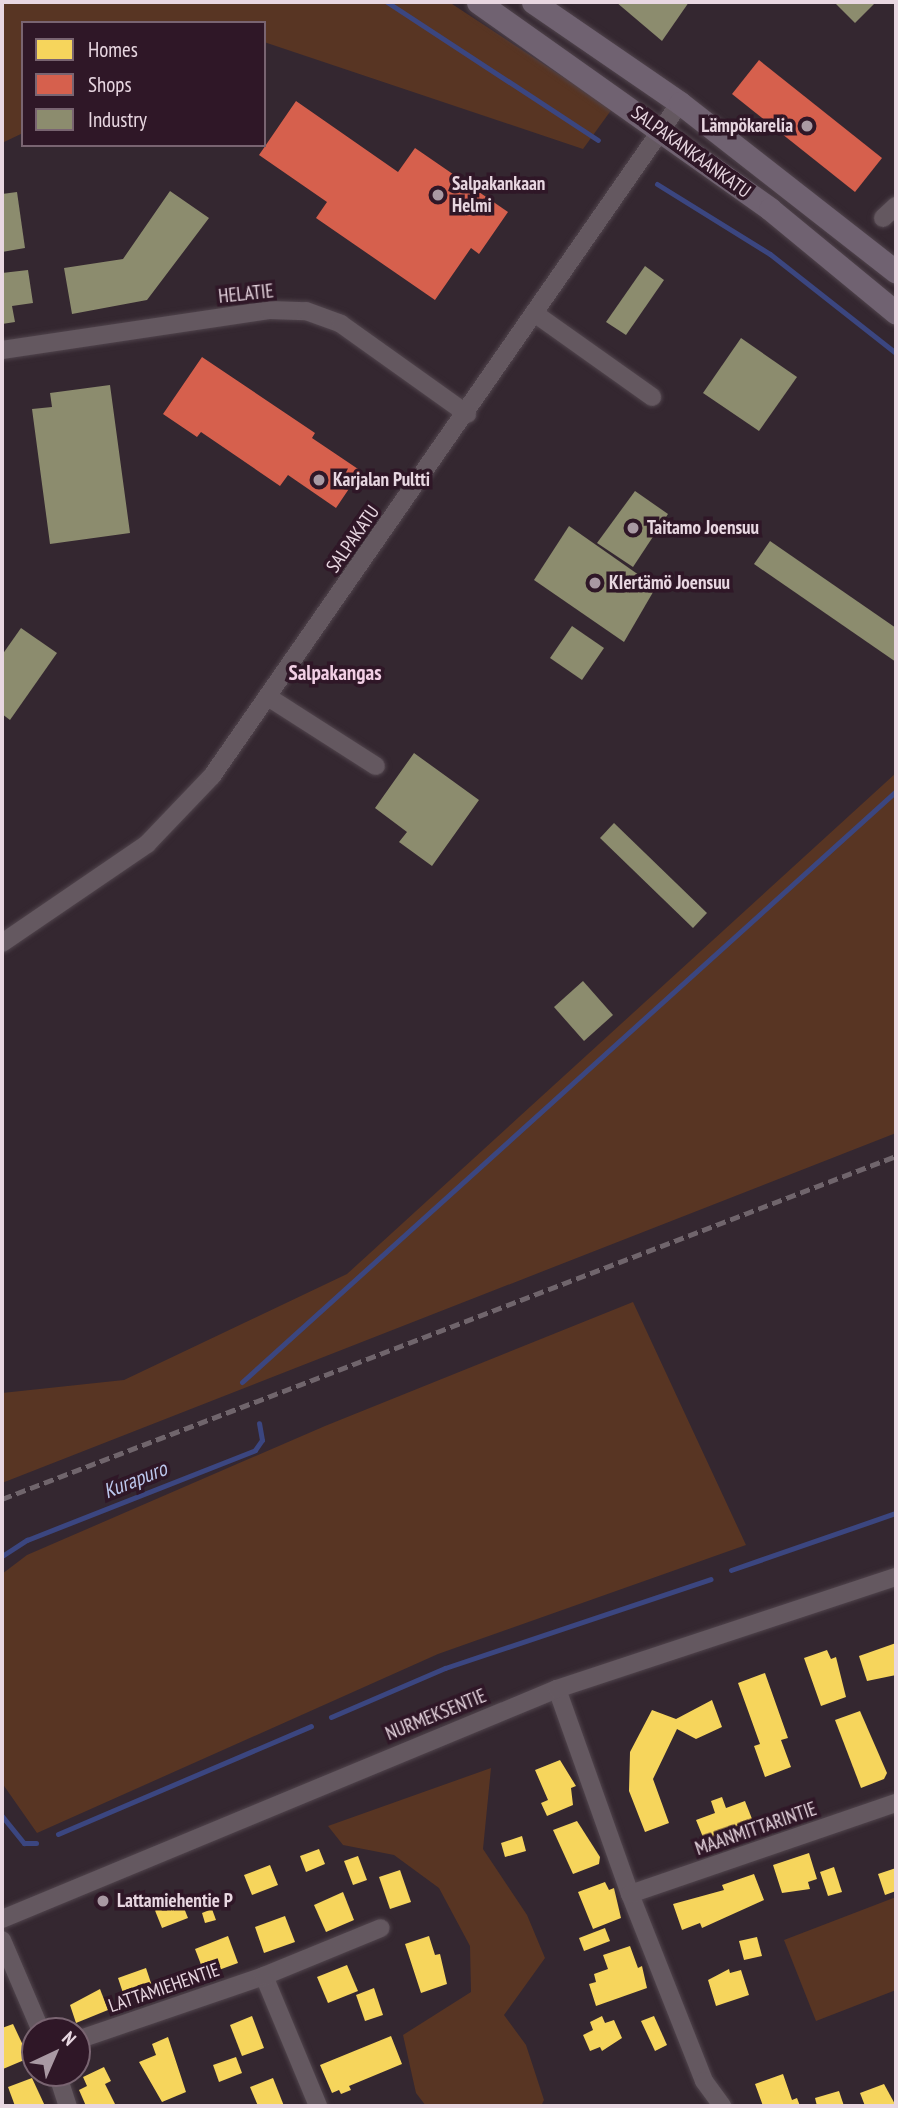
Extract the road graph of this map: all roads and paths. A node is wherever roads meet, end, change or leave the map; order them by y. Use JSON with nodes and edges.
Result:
{"nodes":[{"id":1,"x":478,"y":2,"type":"edge"},
{"id":2,"x":533,"y":2,"type":"edge"},
{"id":3,"x":680,"y":103,"type":"junction"},
{"id":4,"x":660,"y":130,"type":"junction"},
{"id":5,"x":896,"y":272,"type":"edge"},
{"id":6,"x":534,"y":313,"type":"junction"},
{"id":7,"x":896,"y":313,"type":"edge"},
{"id":8,"x":2,"y":350,"type":"edge"},
{"id":9,"x":652,"y":397,"type":"dead end"},
{"id":10,"x":467,"y":414,"type":"junction"},
{"id":11,"x":268,"y":697,"type":"junction"},
{"id":12,"x":376,"y":766,"type":"dead end"},
{"id":13,"x":2,"y":943,"type":"edge"},
{"id":14,"x":896,"y":1577,"type":"edge"},
{"id":15,"x":557,"y":1689,"type":"junction"},
{"id":16,"x":896,"y":1803,"type":"edge"},
{"id":17,"x":630,"y":1894,"type":"junction"},
{"id":18,"x":2,"y":1919,"type":"edge"},
{"id":19,"x":381,"y":1928,"type":"dead end"},
{"id":20,"x":2,"y":1940,"type":"edge"},
{"id":21,"x":264,"y":1976,"type":"junction"},
{"id":22,"x":35,"y":2017,"type":"edge"},
{"id":23,"x":91,"y":2035,"type":"edge"},
{"id":24,"x":62,"y":2087,"type":"edge"},
{"id":25,"x":68,"y":2106,"type":"edge"},
{"id":26,"x":318,"y":2106,"type":"edge"},
{"id":27,"x":722,"y":2106,"type":"edge"}],
"edges":[{"from":1,"to":4,"type":"main road","name":"SALPAKANKAANKATU"},
{"from":2,"to":3,"type":"main road","name":"SALPAKANKAANKATU"},
{"from":3,"to":4,"type":"street","name":"SALPAKATU"},
{"from":3,"to":5,"type":"main road","name":"SALPAKANKAANKATU"},
{"from":4,"to":6,"type":"street","name":"SALPAKATU"},
{"from":4,"to":7,"type":"main road","name":"SALPAKANKAANKATU"},
{"from":6,"to":9,"type":"street"},
{"from":6,"to":10,"type":"street","name":"SALPAKATU"},
{"from":8,"to":10,"type":"street","name":"HELATIE"},
{"from":10,"to":11,"type":"street","name":"SALPAKATU"},
{"from":11,"to":12,"type":"street"},
{"from":11,"to":13,"type":"street","name":"SALPAKATU"},
{"from":14,"to":15,"type":"street","name":"NURMEKSENTIE"},
{"from":15,"to":17,"type":"street"},
{"from":15,"to":18,"type":"street","name":"NURMEKSENTIE"},
{"from":16,"to":17,"type":"street","name":"MAANMITTARINTIE"},
{"from":17,"to":27,"type":"street"},
{"from":19,"to":21,"type":"street","name":"LATTAMIEHENTIE"},
{"from":20,"to":22,"type":"street"},
{"from":21,"to":23,"type":"street","name":"LATTAMIEHENTIE"},
{"from":21,"to":26,"type":"street"},
{"from":24,"to":25,"type":"street"}]}
